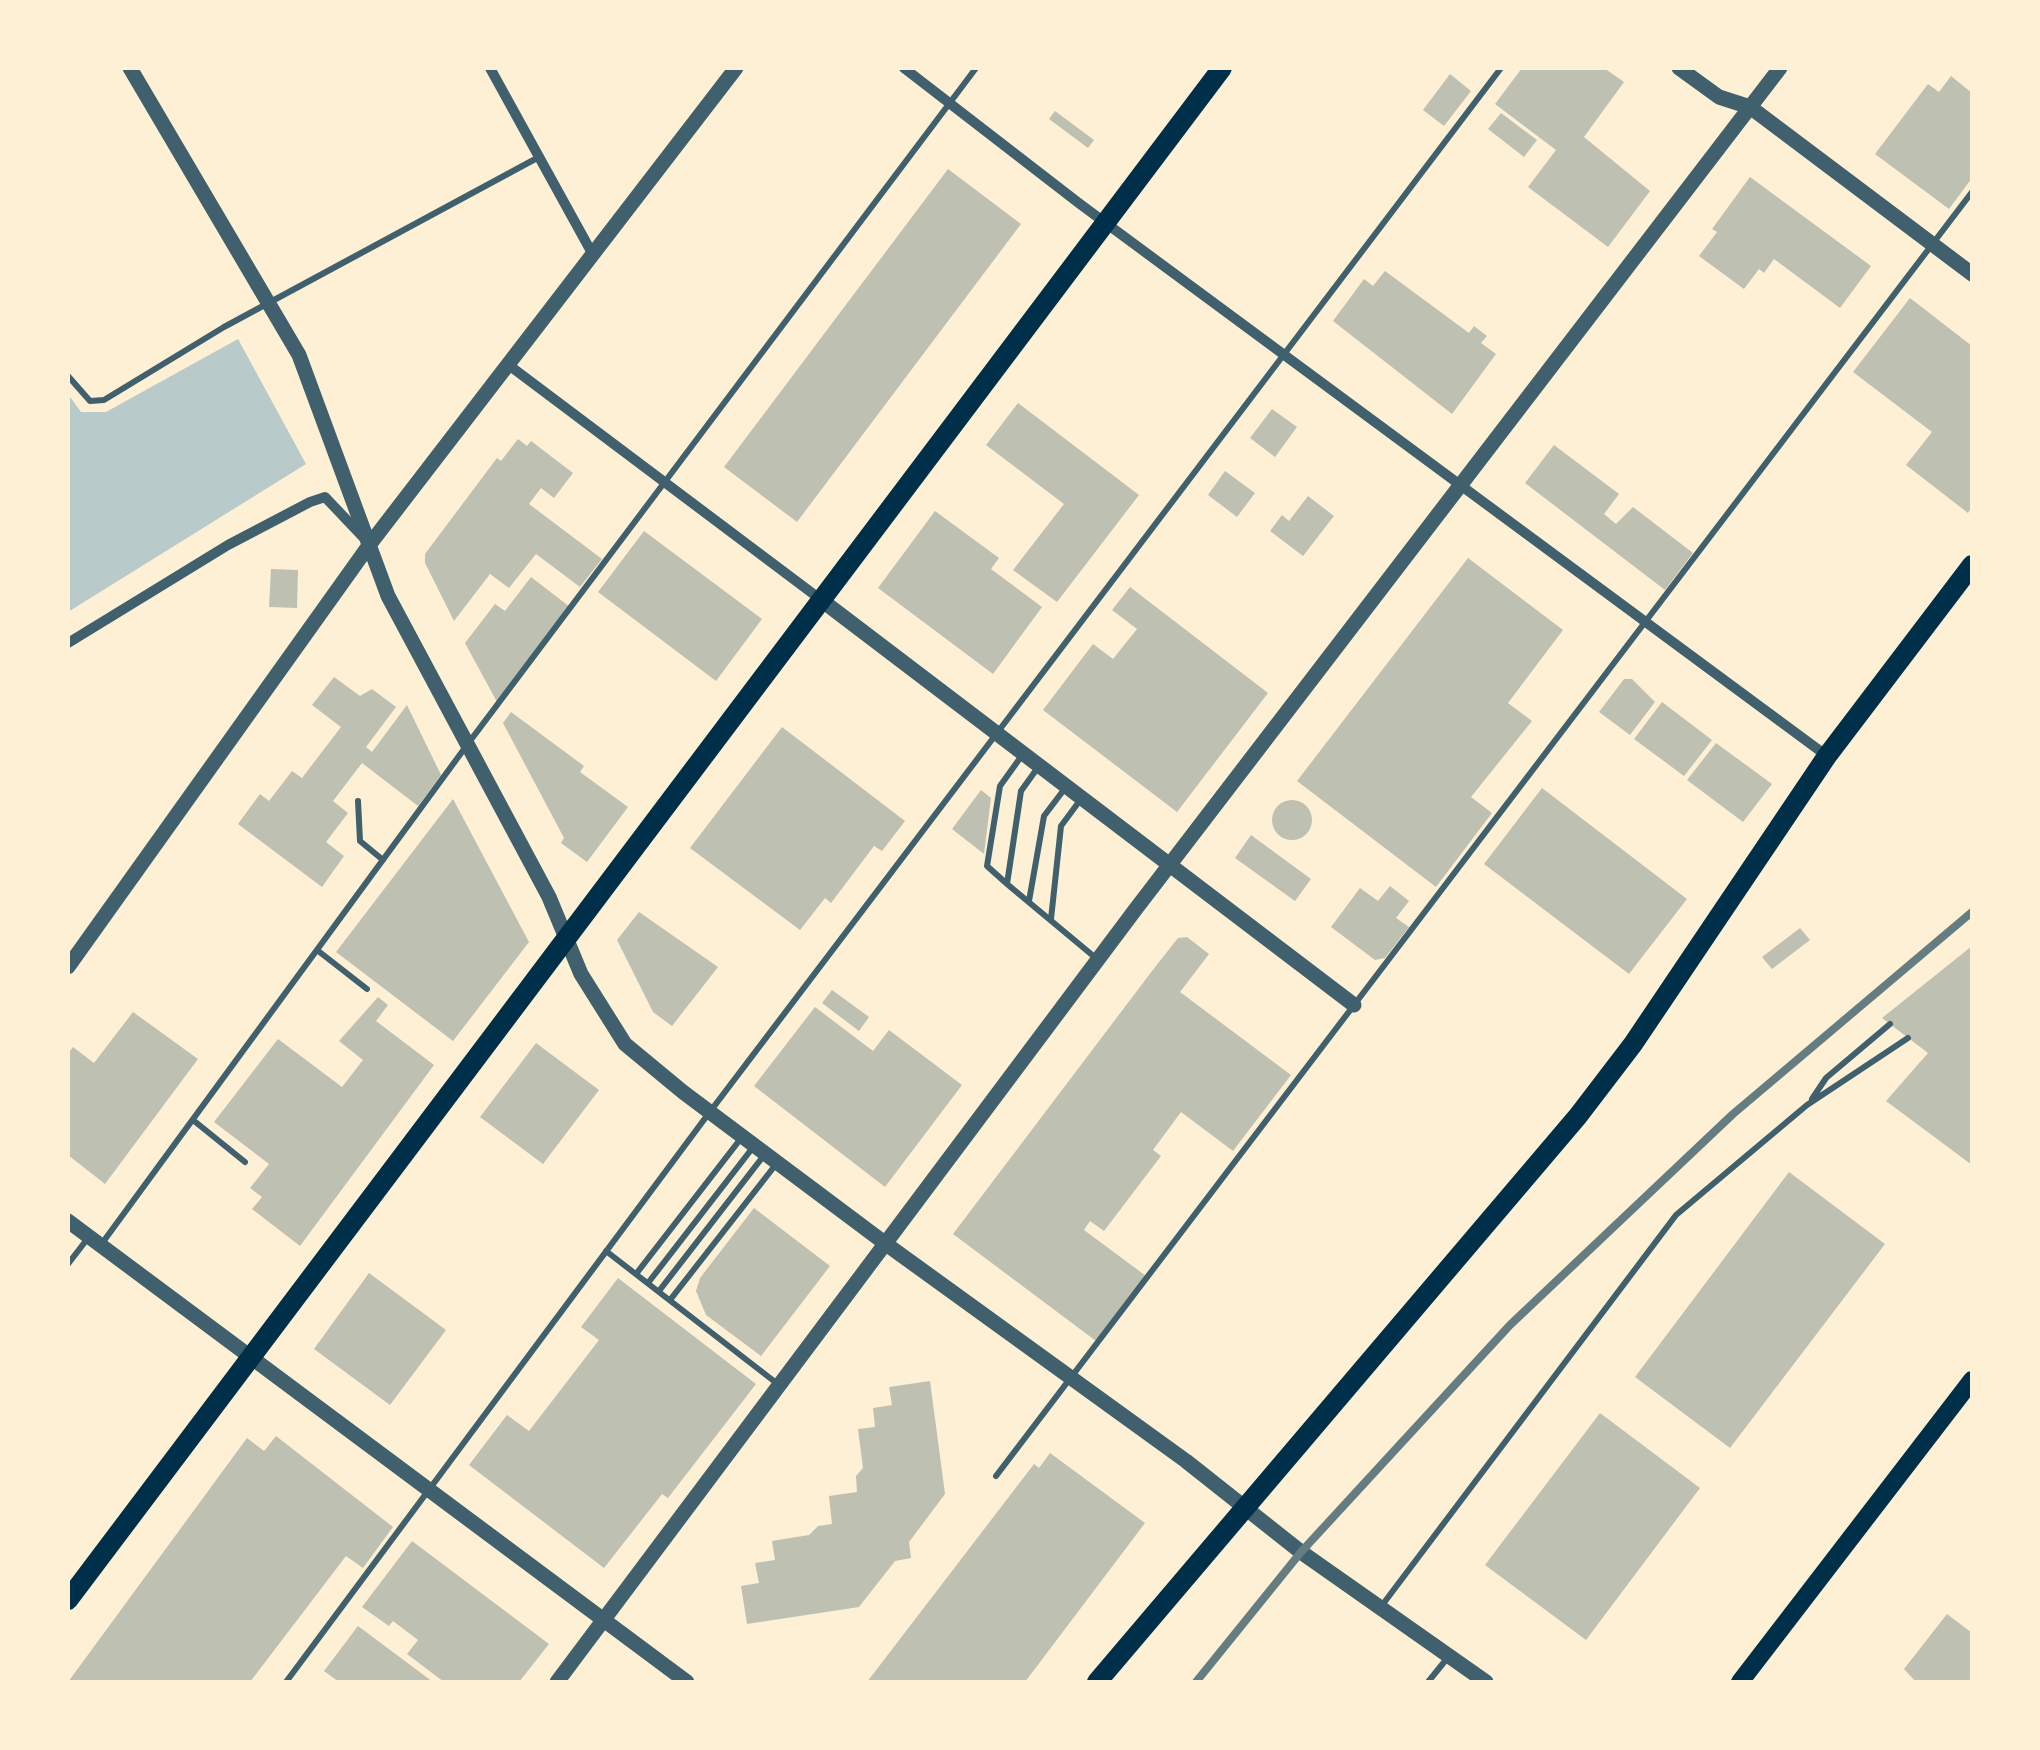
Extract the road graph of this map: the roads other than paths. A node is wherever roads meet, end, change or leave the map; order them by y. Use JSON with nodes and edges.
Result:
{"nodes":[{"id":1,"x":130,"y":68,"type":"edge"},
{"id":2,"x":490,"y":68,"type":"edge"},
{"id":3,"x":736,"y":68,"type":"edge"},
{"id":4,"x":904,"y":68,"type":"edge"},
{"id":5,"x":976,"y":68,"type":"edge"},
{"id":6,"x":1222,"y":68,"type":"edge"},
{"id":7,"x":1501,"y":68,"type":"edge"},
{"id":8,"x":1680,"y":68,"type":"edge"},
{"id":9,"x":1780,"y":68,"type":"edge"},
{"id":10,"x":949,"y":102,"type":"junction"},
{"id":11,"x":1750,"y":106,"type":"junction"},
{"id":12,"x":539,"y":158,"type":"junction"},
{"id":13,"x":1972,"y":192,"type":"edge"},
{"id":14,"x":1105,"y":222,"type":"junction"},
{"id":15,"x":1933,"y":244,"type":"junction"},
{"id":16,"x":592,"y":254,"type":"junction"},
{"id":17,"x":1972,"y":274,"type":"edge"},
{"id":18,"x":270,"y":302,"type":"junction"},
{"id":19,"x":1285,"y":355,"type":"junction"},
{"id":20,"x":510,"y":366,"type":"junction"},
{"id":21,"x":68,"y":376,"type":"edge"},
{"id":22,"x":666,"y":482,"type":"junction"},
{"id":23,"x":1461,"y":485,"type":"junction"},
{"id":24,"x":370,"y":544,"type":"junction"},
{"id":25,"x":1972,"y":564,"type":"edge"},
{"id":26,"x":820,"y":599,"type":"junction"},
{"id":27,"x":1644,"y":621,"type":"junction"},
{"id":28,"x":68,"y":644,"type":"edge"},
{"id":29,"x":996,"y":734,"type":"junction"},
{"id":30,"x":467,"y":745,"type":"junction"},
{"id":31,"x":1023,"y":754,"type":"junction"},
{"id":32,"x":1827,"y":756,"type":"junction"},
{"id":33,"x":1039,"y":766,"type":"junction"},
{"id":34,"x":1066,"y":787,"type":"junction"},
{"id":35,"x":1082,"y":799,"type":"junction"},
{"id":36,"x":358,"y":801,"type":"dead end"},
{"id":37,"x":383,"y":860,"type":"junction"},
{"id":38,"x":1170,"y":865,"type":"junction"},
{"id":39,"x":1007,"y":884,"type":"junction"},
{"id":40,"x":1028,"y":902,"type":"junction"},
{"id":41,"x":1051,"y":921,"type":"junction"},
{"id":42,"x":567,"y":940,"type":"junction"},
{"id":43,"x":317,"y":950,"type":"junction"},
{"id":44,"x":1098,"y":960,"type":"junction"},
{"id":45,"x":68,"y":967,"type":"edge"},
{"id":46,"x":367,"y":989,"type":"dead end"},
{"id":47,"x":1354,"y":1005,"type":"junction"},
{"id":48,"x":1890,"y":1024,"type":"dead end"},
{"id":49,"x":1908,"y":1038,"type":"dead end"},
{"id":50,"x":1807,"y":1106,"type":"junction"},
{"id":51,"x":709,"y":1113,"type":"junction"},
{"id":52,"x":192,"y":1120,"type":"junction"},
{"id":53,"x":760,"y":1150,"type":"junction"},
{"id":54,"x":245,"y":1162,"type":"dead end"},
{"id":55,"x":68,"y":1222,"type":"edge"},
{"id":56,"x":95,"y":1241,"type":"junction"},
{"id":57,"x":886,"y":1244,"type":"junction"},
{"id":58,"x":606,"y":1252,"type":"junction"},
{"id":59,"x":68,"y":1264,"type":"edge"},
{"id":60,"x":636,"y":1274,"type":"junction"},
{"id":61,"x":648,"y":1283,"type":"junction"},
{"id":62,"x":659,"y":1291,"type":"junction"},
{"id":63,"x":670,"y":1300,"type":"junction"},
{"id":64,"x":251,"y":1358,"type":"junction"},
{"id":65,"x":1073,"y":1380,"type":"junction"},
{"id":66,"x":1972,"y":1380,"type":"edge"},
{"id":67,"x":780,"y":1386,"type":"junction"},
{"id":68,"x":1966,"y":1400,"type":"edge"},
{"id":69,"x":996,"y":1476,"type":"dead end"},
{"id":70,"x":427,"y":1491,"type":"junction"},
{"id":71,"x":1244,"y":1508,"type":"junction"},
{"id":72,"x":68,"y":1600,"type":"edge"},
{"id":73,"x":1380,"y":1609,"type":"junction"},
{"id":74,"x":603,"y":1622,"type":"junction"},
{"id":75,"x":1449,"y":1656,"type":"junction"},
{"id":76,"x":286,"y":1682,"type":"edge"},
{"id":77,"x":557,"y":1682,"type":"edge"},
{"id":78,"x":687,"y":1682,"type":"edge"},
{"id":79,"x":1097,"y":1682,"type":"edge"},
{"id":80,"x":1428,"y":1682,"type":"edge"},
{"id":81,"x":1486,"y":1682,"type":"edge"},
{"id":82,"x":1740,"y":1682,"type":"edge"}],
"edges":[{"from":1,"to":18,"type":"street"},
{"from":2,"to":12,"type":"street"},
{"from":3,"to":16,"type":"street"},
{"from":4,"to":10,"type":"street"},
{"from":5,"to":10,"type":"lane"},
{"from":6,"to":14,"type":"main road"},
{"from":7,"to":19,"type":"lane"},
{"from":8,"to":11,"type":"street"},
{"from":9,"to":11,"type":"street"},
{"from":10,"to":14,"type":"street"},
{"from":10,"to":22,"type":"lane"},
{"from":11,"to":15,"type":"street"},
{"from":11,"to":23,"type":"street"},
{"from":12,"to":16,"type":"street"},
{"from":12,"to":18,"type":"lane"},
{"from":13,"to":15,"type":"lane"},
{"from":14,"to":19,"type":"street"},
{"from":14,"to":26,"type":"main road"},
{"from":15,"to":17,"type":"street"},
{"from":15,"to":27,"type":"lane"},
{"from":16,"to":20,"type":"street"},
{"from":18,"to":21,"type":"lane"},
{"from":18,"to":24,"type":"street"},
{"from":19,"to":23,"type":"street"},
{"from":19,"to":29,"type":"lane"},
{"from":20,"to":22,"type":"street"},
{"from":20,"to":24,"type":"street"},
{"from":22,"to":26,"type":"street"},
{"from":22,"to":30,"type":"lane"},
{"from":23,"to":27,"type":"street"},
{"from":23,"to":38,"type":"street"},
{"from":24,"to":28,"type":"street"},
{"from":24,"to":30,"type":"street"},
{"from":24,"to":45,"type":"street"},
{"from":25,"to":32,"type":"main road"},
{"from":26,"to":29,"type":"street"},
{"from":26,"to":42,"type":"main road"},
{"from":27,"to":32,"type":"street"},
{"from":27,"to":47,"type":"lane"},
{"from":29,"to":31,"type":"street"},
{"from":29,"to":51,"type":"lane"},
{"from":30,"to":37,"type":"lane"},
{"from":30,"to":42,"type":"street"},
{"from":31,"to":33,"type":"street"},
{"from":31,"to":39,"type":"lane"},
{"from":32,"to":71,"type":"main road"},
{"from":33,"to":34,"type":"street"},
{"from":33,"to":39,"type":"lane"},
{"from":34,"to":35,"type":"street"},
{"from":34,"to":40,"type":"lane"},
{"from":35,"to":38,"type":"street"},
{"from":35,"to":41,"type":"lane"},
{"from":36,"to":37,"type":"lane"},
{"from":37,"to":43,"type":"lane"},
{"from":38,"to":44,"type":"street"},
{"from":38,"to":47,"type":"street"},
{"from":39,"to":40,"type":"lane"},
{"from":40,"to":41,"type":"lane"},
{"from":41,"to":44,"type":"lane"},
{"from":42,"to":51,"type":"street"},
{"from":42,"to":64,"type":"main road"},
{"from":43,"to":46,"type":"lane"},
{"from":43,"to":52,"type":"lane"},
{"from":44,"to":57,"type":"street"},
{"from":47,"to":65,"type":"lane"},
{"from":48,"to":50,"type":"lane"},
{"from":49,"to":50,"type":"lane"},
{"from":50,"to":73,"type":"lane"},
{"from":51,"to":53,"type":"street"},
{"from":51,"to":58,"type":"lane"},
{"from":52,"to":54,"type":"lane"},
{"from":52,"to":56,"type":"lane"},
{"from":53,"to":57,"type":"street"},
{"from":53,"to":60,"type":"lane"},
{"from":53,"to":61,"type":"lane"},
{"from":53,"to":62,"type":"lane"},
{"from":53,"to":63,"type":"lane"},
{"from":55,"to":56,"type":"street"},
{"from":56,"to":59,"type":"lane"},
{"from":56,"to":64,"type":"street"},
{"from":57,"to":65,"type":"street"},
{"from":57,"to":67,"type":"street"},
{"from":58,"to":60,"type":"lane"},
{"from":58,"to":70,"type":"lane"},
{"from":60,"to":61,"type":"lane"},
{"from":61,"to":62,"type":"lane"},
{"from":62,"to":63,"type":"lane"},
{"from":63,"to":67,"type":"lane"},
{"from":64,"to":70,"type":"street"},
{"from":64,"to":72,"type":"main road"},
{"from":65,"to":69,"type":"lane"},
{"from":65,"to":71,"type":"street"},
{"from":66,"to":68,"type":"main road"},
{"from":67,"to":74,"type":"street"},
{"from":68,"to":82,"type":"main road"},
{"from":70,"to":74,"type":"street"},
{"from":70,"to":76,"type":"lane"},
{"from":71,"to":73,"type":"street"},
{"from":71,"to":79,"type":"main road"},
{"from":73,"to":75,"type":"street"},
{"from":74,"to":77,"type":"street"},
{"from":74,"to":78,"type":"street"},
{"from":75,"to":80,"type":"lane"},
{"from":75,"to":81,"type":"street"}]}
